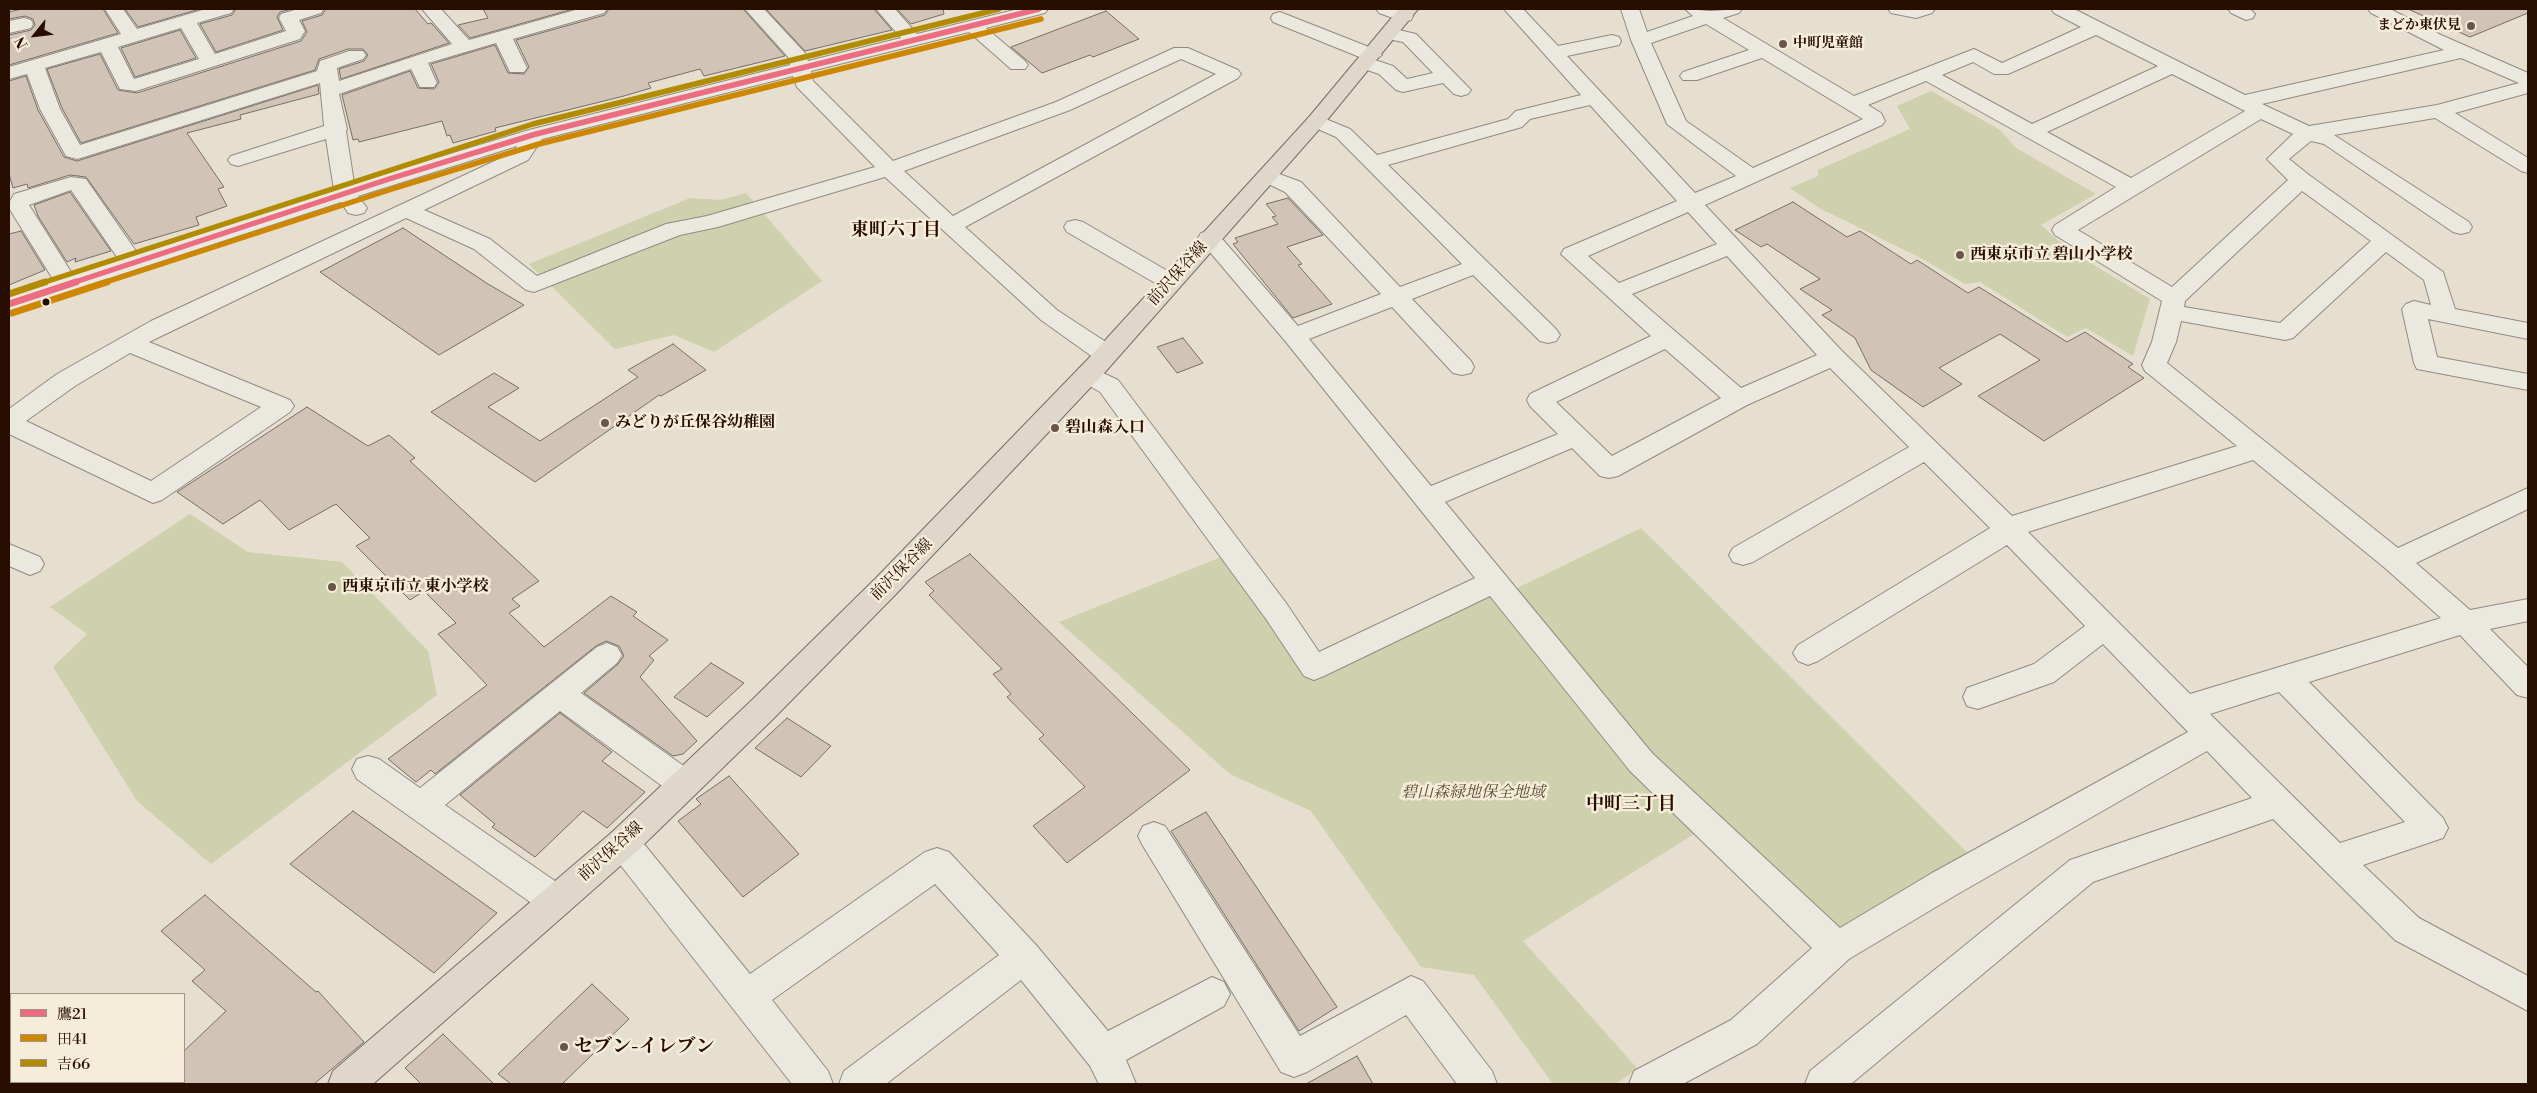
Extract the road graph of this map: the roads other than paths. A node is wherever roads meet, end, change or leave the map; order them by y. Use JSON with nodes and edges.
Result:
{"nodes":[{"id":1,"x":114,"y":9,"type":"edge"},
{"id":2,"x":225,"y":9,"type":"edge"},
{"id":3,"x":315,"y":9,"type":"edge"},
{"id":4,"x":431,"y":9,"type":"edge"},
{"id":5,"x":598,"y":9,"type":"edge"},
{"id":6,"x":754,"y":9,"type":"edge"},
{"id":7,"x":885,"y":9,"type":"edge"},
{"id":8,"x":1039,"y":9,"type":"edge"},
{"id":9,"x":1513,"y":9,"type":"edge"},
{"id":10,"x":1630,"y":9,"type":"edge"},
{"id":11,"x":1733,"y":9,"type":"edge"},
{"id":12,"x":1897,"y":9,"type":"edge"},
{"id":13,"x":1926,"y":9,"type":"edge"},
{"id":14,"x":2060,"y":9,"type":"edge"},
{"id":15,"x":2377,"y":9,"type":"edge"},
{"id":16,"x":1287,"y":13,"type":"edge"},
{"id":17,"x":1701,"y":13,"type":"edge"},
{"id":18,"x":553,"y":15,"type":"edge"},
{"id":19,"x":1397,"y":17,"type":"edge"},
{"id":20,"x":978,"y":18,"type":"edge"},
{"id":21,"x":186,"y":21,"type":"junction"},
{"id":22,"x":2097,"y":27,"type":"junction"},
{"id":23,"x":1264,"y":28,"type":"dead end"},
{"id":24,"x":132,"y":36,"type":"junction"},
{"id":25,"x":503,"y":37,"type":"junction"},
{"id":26,"x":913,"y":40,"type":"junction"},
{"id":27,"x":1640,"y":40,"type":"junction"},
{"id":28,"x":1612,"y":42,"type":"dead end"},
{"id":29,"x":107,"y":44,"type":"junction"},
{"id":30,"x":465,"y":47,"type":"junction"},
{"id":31,"x":1765,"y":51,"type":"junction"},
{"id":32,"x":2462,"y":52,"type":"junction"},
{"id":33,"x":1552,"y":53,"type":"junction"},
{"id":34,"x":356,"y":56,"type":"dead end"},
{"id":35,"x":2528,"y":58,"type":"edge"},
{"id":36,"x":1369,"y":59,"type":"junction"},
{"id":37,"x":417,"y":60,"type":"junction"},
{"id":38,"x":211,"y":62,"type":"junction"},
{"id":39,"x":34,"y":65,"type":"junction"},
{"id":40,"x":1018,"y":65,"type":"dead end"},
{"id":41,"x":2174,"y":66,"type":"junction"},
{"id":42,"x":517,"y":68,"type":"dead end"},
{"id":43,"x":801,"y":68,"type":"junction"},
{"id":44,"x":2504,"y":69,"type":"junction"},
{"id":45,"x":9,"y":73,"type":"edge"},
{"id":46,"x":1927,"y":74,"type":"junction"},
{"id":47,"x":1447,"y":76,"type":"junction"},
{"id":48,"x":1690,"y":76,"type":"dead end"},
{"id":49,"x":2528,"y":80,"type":"edge"},
{"id":50,"x":427,"y":82,"type":"dead end"},
{"id":51,"x":328,"y":83,"type":"junction"},
{"id":52,"x":2528,"y":87,"type":"edge"},
{"id":53,"x":1461,"y":90,"type":"dead end"},
{"id":54,"x":1594,"y":98,"type":"junction"},
{"id":55,"x":1852,"y":104,"type":"junction"},
{"id":56,"x":2251,"y":106,"type":"junction"},
{"id":57,"x":2438,"y":111,"type":"junction"},
{"id":58,"x":1316,"y":121,"type":"junction"},
{"id":59,"x":337,"y":129,"type":"junction"},
{"id":60,"x":2032,"y":131,"type":"junction"},
{"id":61,"x":2307,"y":133,"type":"junction"},
{"id":62,"x":536,"y":134,"type":"junction"},
{"id":63,"x":238,"y":160,"type":"dead end"},
{"id":64,"x":1373,"y":163,"type":"junction"},
{"id":65,"x":2528,"y":167,"type":"edge"},
{"id":66,"x":889,"y":169,"type":"junction"},
{"id":67,"x":1267,"y":176,"type":"junction"},
{"id":68,"x":1751,"y":178,"type":"junction"},
{"id":69,"x":2301,"y":180,"type":"junction"},
{"id":70,"x":2131,"y":187,"type":"junction"},
{"id":71,"x":345,"y":193,"type":"junction"},
{"id":72,"x":1691,"y":202,"type":"junction"},
{"id":73,"x":408,"y":211,"type":"junction"},
{"id":74,"x":950,"y":226,"type":"junction"},
{"id":75,"x":1075,"y":227,"type":"dead end"},
{"id":76,"x":2461,"y":227,"type":"dead end"},
{"id":77,"x":369,"y":228,"type":"junction"},
{"id":78,"x":1209,"y":238,"type":"junction"},
{"id":79,"x":2386,"y":241,"type":"junction"},
{"id":80,"x":1730,"y":247,"type":"junction"},
{"id":81,"x":133,"y":264,"type":"junction"},
{"id":82,"x":1477,"y":266,"type":"junction"},
{"id":83,"x":1170,"y":282,"type":"junction"},
{"id":84,"x":68,"y":285,"type":"junction"},
{"id":85,"x":1616,"y":292,"type":"junction"},
{"id":86,"x":1397,"y":297,"type":"junction"},
{"id":87,"x":9,"y":304,"type":"edge"},
{"id":88,"x":2172,"y":305,"type":"junction"},
{"id":89,"x":2445,"y":315,"type":"junction"},
{"id":90,"x":2528,"y":331,"type":"edge"},
{"id":91,"x":1548,"y":335,"type":"dead end"},
{"id":92,"x":1294,"y":336,"type":"junction"},
{"id":93,"x":1669,"y":337,"type":"junction"},
{"id":94,"x":128,"y":343,"type":"junction"},
{"id":95,"x":1106,"y":354,"type":"junction"},
{"id":96,"x":1833,"y":357,"type":"junction"},
{"id":97,"x":1462,"y":367,"type":"dead end"},
{"id":98,"x":1088,"y":374,"type":"junction"},
{"id":99,"x":2528,"y":382,"type":"edge"},
{"id":100,"x":1738,"y":399,"type":"junction"},
{"id":101,"x":9,"y":422,"type":"edge"},
{"id":102,"x":1576,"y":436,"type":"junction"},
{"id":103,"x":2258,"y":449,"type":"junction"},
{"id":104,"x":1927,"y":450,"type":"junction"},
{"id":105,"x":2528,"y":498,"type":"edge"},
{"id":106,"x":1426,"y":499,"type":"junction"},
{"id":107,"x":2010,"y":532,"type":"junction"},
{"id":108,"x":1743,"y":556,"type":"dead end"},
{"id":109,"x":2395,"y":561,"type":"junction"},
{"id":110,"x":1494,"y":582,"type":"junction"},
{"id":111,"x":2528,"y":610,"type":"edge"},
{"id":112,"x":2466,"y":622,"type":"junction"},
{"id":113,"x":2104,"y":627,"type":"junction"},
{"id":114,"x":1808,"y":653,"type":"dead end"},
{"id":115,"x":607,"y":655,"type":"dead end"},
{"id":116,"x":2285,"y":678,"type":"junction"},
{"id":117,"x":2528,"y":686,"type":"edge"},
{"id":118,"x":559,"y":694,"type":"junction"},
{"id":119,"x":1978,"y":698,"type":"dead end"},
{"id":120,"x":2184,"y":709,"type":"junction"},
{"id":121,"x":2209,"y":735,"type":"junction"},
{"id":122,"x":368,"y":770,"type":"dead end"},
{"id":123,"x":684,"y":784,"type":"junction"},
{"id":124,"x":2277,"y":804,"type":"junction"},
{"id":125,"x":420,"y":806,"type":"junction"},
{"id":126,"x":1154,"y":836,"type":"dead end"},
{"id":127,"x":623,"y":843,"type":"junction"},
{"id":128,"x":2334,"y":860,"type":"junction"},
{"id":129,"x":556,"y":901,"type":"junction"},
{"id":130,"x":1837,"y":948,"type":"junction"},
{"id":131,"x":1024,"y":957,"type":"junction"},
{"id":132,"x":1212,"y":994,"type":"dead end"},
{"id":133,"x":2528,"y":994,"type":"edge"},
{"id":134,"x":748,"y":997,"type":"junction"},
{"id":135,"x":1103,"y":1054,"type":"junction"},
{"id":136,"x":346,"y":1084,"type":"edge"},
{"id":137,"x":815,"y":1084,"type":"edge"},
{"id":138,"x":857,"y":1084,"type":"edge"},
{"id":139,"x":1118,"y":1084,"type":"edge"},
{"id":140,"x":1479,"y":1084,"type":"edge"},
{"id":141,"x":1647,"y":1084,"type":"edge"},
{"id":142,"x":1823,"y":1084,"type":"edge"}],
"edges":[{"from":1,"to":24,"type":"street"},
{"from":2,"to":21,"type":"street"},
{"from":3,"to":38,"type":"street"},
{"from":4,"to":30,"type":"street"},
{"from":5,"to":18,"type":"street"},
{"from":6,"to":43,"type":"street"},
{"from":7,"to":26,"type":"street"},
{"from":8,"to":20,"type":"street"},
{"from":9,"to":33,"type":"street"},
{"from":10,"to":27,"type":"street"},
{"from":11,"to":17,"type":"street"},
{"from":12,"to":13,"type":"street"},
{"from":14,"to":22,"type":"street"},
{"from":15,"to":32,"type":"street"},
{"from":16,"to":23,"type":"street"},
{"from":16,"to":36,"type":"street"},
{"from":17,"to":27,"type":"street"},
{"from":17,"to":31,"type":"street"},
{"from":18,"to":25,"type":"street"},
{"from":19,"to":36,"type":"main road","name":"前沢保谷線"},
{"from":19,"to":47,"type":"street"},
{"from":20,"to":26,"type":"street"},
{"from":20,"to":40,"type":"street"},
{"from":21,"to":24,"type":"street"},
{"from":21,"to":38,"type":"street"},
{"from":22,"to":41,"type":"street"},
{"from":22,"to":46,"type":"street"},
{"from":24,"to":29,"type":"street"},
{"from":25,"to":30,"type":"street"},
{"from":25,"to":42,"type":"street"},
{"from":26,"to":43,"type":"street"},
{"from":27,"to":68,"type":"street"},
{"from":28,"to":33,"type":"street"},
{"from":29,"to":38,"type":"street"},
{"from":29,"to":39,"type":"street"},
{"from":30,"to":37,"type":"street"},
{"from":31,"to":48,"type":"street"},
{"from":31,"to":55,"type":"street"},
{"from":32,"to":44,"type":"street"},
{"from":32,"to":56,"type":"street"},
{"from":33,"to":54,"type":"street"},
{"from":34,"to":51,"type":"street"},
{"from":35,"to":44,"type":"street"},
{"from":36,"to":47,"type":"street"},
{"from":36,"to":58,"type":"main road","name":"前沢保谷線"},
{"from":37,"to":50,"type":"street"},
{"from":37,"to":51,"type":"street"},
{"from":39,"to":45,"type":"street"},
{"from":39,"to":51,"type":"street"},
{"from":41,"to":56,"type":"street"},
{"from":41,"to":60,"type":"street"},
{"from":43,"to":62,"type":"street"},
{"from":43,"to":66,"type":"street"},
{"from":44,"to":49,"type":"street"},
{"from":46,"to":55,"type":"street"},
{"from":46,"to":60,"type":"street"},
{"from":47,"to":53,"type":"street"},
{"from":51,"to":59,"type":"street"},
{"from":52,"to":57,"type":"street"},
{"from":54,"to":64,"type":"street"},
{"from":54,"to":72,"type":"street"},
{"from":55,"to":68,"type":"street"},
{"from":56,"to":61,"type":"street"},
{"from":56,"to":70,"type":"street"},
{"from":57,"to":61,"type":"street"},
{"from":57,"to":65,"type":"street"},
{"from":58,"to":64,"type":"street"},
{"from":58,"to":67,"type":"main road","name":"前沢保谷線"},
{"from":59,"to":63,"type":"street"},
{"from":59,"to":71,"type":"street"},
{"from":60,"to":70,"type":"street"},
{"from":61,"to":69,"type":"street"},
{"from":61,"to":76,"type":"street"},
{"from":62,"to":71,"type":"street"},
{"from":62,"to":73,"type":"street"},
{"from":64,"to":82,"type":"street"},
{"from":66,"to":73,"type":"street"},
{"from":66,"to":74,"type":"street"},
{"from":66,"to":74,"type":"street"},
{"from":67,"to":78,"type":"main road","name":"前沢保谷線"},
{"from":67,"to":86,"type":"street"},
{"from":68,"to":72,"type":"street"},
{"from":69,"to":79,"type":"street"},
{"from":69,"to":88,"type":"street"},
{"from":70,"to":88,"type":"street"},
{"from":71,"to":77,"type":"street"},
{"from":71,"to":81,"type":"street"},
{"from":72,"to":80,"type":"street"},
{"from":72,"to":85,"type":"street"},
{"from":73,"to":77,"type":"street"},
{"from":74,"to":95,"type":"street"},
{"from":75,"to":83,"type":"street"},
{"from":77,"to":94,"type":"street"},
{"from":78,"to":83,"type":"main road","name":"前沢保谷線"},
{"from":78,"to":92,"type":"street"},
{"from":79,"to":88,"type":"street"},
{"from":79,"to":89,"type":"street"},
{"from":80,"to":85,"type":"street"},
{"from":80,"to":96,"type":"street"},
{"from":81,"to":84,"type":"street"},
{"from":81,"to":84,"type":"street"},
{"from":82,"to":86,"type":"street"},
{"from":82,"to":91,"type":"street"},
{"from":83,"to":95,"type":"main road","name":"前沢保谷線"},
{"from":84,"to":87,"type":"street"},
{"from":85,"to":93,"type":"street"},
{"from":86,"to":92,"type":"street"},
{"from":86,"to":97,"type":"street"},
{"from":88,"to":103,"type":"street"},
{"from":89,"to":90,"type":"street"},
{"from":89,"to":99,"type":"street"},
{"from":92,"to":106,"type":"street"},
{"from":93,"to":100,"type":"street"},
{"from":93,"to":102,"type":"street"},
{"from":94,"to":101,"type":"street"},
{"from":94,"to":101,"type":"street"},
{"from":95,"to":98,"type":"main road","name":"前沢保谷線"},
{"from":96,"to":100,"type":"street"},
{"from":96,"to":104,"type":"street"},
{"from":98,"to":110,"type":"street"},
{"from":98,"to":123,"type":"main road","name":"前沢保谷線"},
{"from":100,"to":102,"type":"street"},
{"from":102,"to":106,"type":"street"},
{"from":103,"to":107,"type":"street"},
{"from":103,"to":109,"type":"street"},
{"from":104,"to":107,"type":"street"},
{"from":104,"to":108,"type":"street"},
{"from":105,"to":109,"type":"street"},
{"from":106,"to":110,"type":"street"},
{"from":107,"to":113,"type":"street"},
{"from":107,"to":114,"type":"street"},
{"from":109,"to":112,"type":"street"},
{"from":110,"to":130,"type":"street"},
{"from":111,"to":112,"type":"street"},
{"from":112,"to":116,"type":"street"},
{"from":112,"to":117,"type":"street"},
{"from":113,"to":119,"type":"street"},
{"from":113,"to":120,"type":"street"},
{"from":115,"to":118,"type":"street"},
{"from":116,"to":120,"type":"street"},
{"from":116,"to":128,"type":"street"},
{"from":118,"to":123,"type":"street"},
{"from":118,"to":125,"type":"street"},
{"from":120,"to":121,"type":"street"},
{"from":121,"to":124,"type":"street"},
{"from":121,"to":130,"type":"street"},
{"from":122,"to":125,"type":"street"},
{"from":123,"to":127,"type":"main road","name":"前沢保谷線"},
{"from":124,"to":128,"type":"street"},
{"from":124,"to":142,"type":"street"},
{"from":125,"to":129,"type":"street"},
{"from":126,"to":140,"type":"street"},
{"from":127,"to":129,"type":"main road","name":"前沢保谷線"},
{"from":127,"to":134,"type":"street"},
{"from":128,"to":133,"type":"street"},
{"from":129,"to":136,"type":"main road","name":"前沢保谷線"},
{"from":130,"to":141,"type":"street"},
{"from":131,"to":134,"type":"street"},
{"from":131,"to":135,"type":"street"},
{"from":131,"to":138,"type":"street"},
{"from":132,"to":135,"type":"street"},
{"from":134,"to":137,"type":"street"},
{"from":135,"to":139,"type":"street"}]}
